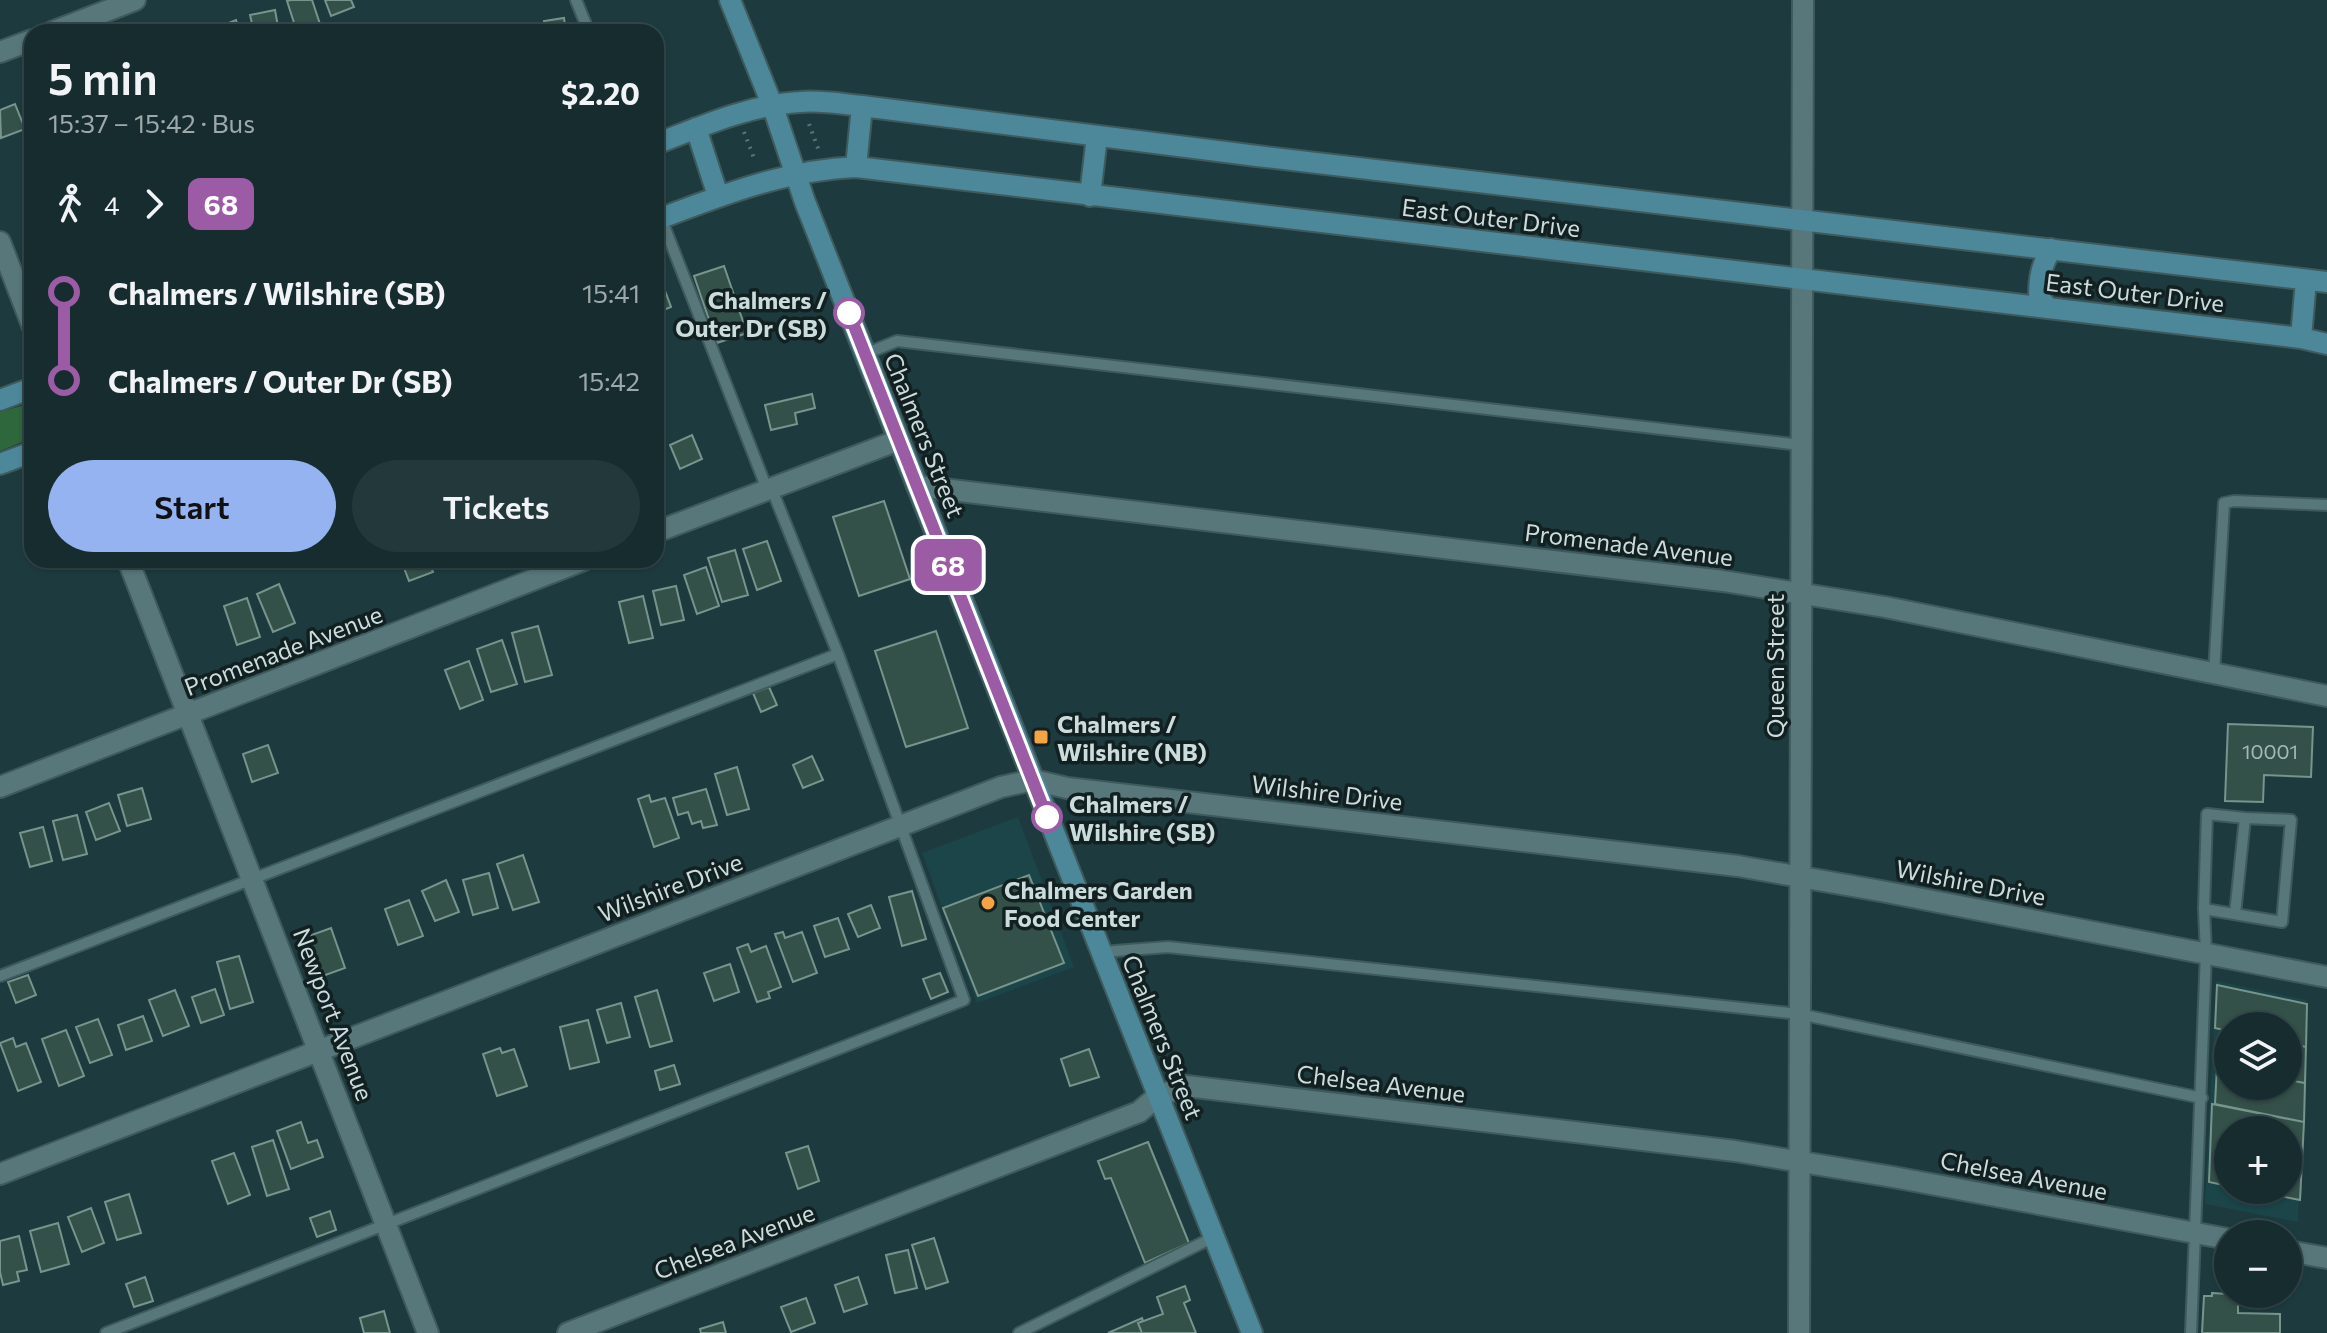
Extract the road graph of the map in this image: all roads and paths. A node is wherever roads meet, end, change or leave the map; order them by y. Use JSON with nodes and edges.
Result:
{"nodes":[{"id":1,"x":135,"y":0,"type":"edge"},
{"id":2,"x":576,"y":0,"type":"edge"},
{"id":3,"x":730,"y":0,"type":"edge"},
{"id":4,"x":1803,"y":0,"type":"edge"},
{"id":5,"x":73,"y":24,"type":"edge"},
{"id":6,"x":586,"y":24,"type":"edge"},
{"id":7,"x":24,"y":43,"type":"edge"},
{"id":8,"x":0,"y":52,"type":"edge"},
{"id":9,"x":862,"y":106,"type":"junction"},
{"id":10,"x":773,"y":107,"type":"junction"},
{"id":11,"x":809,"y":124,"type":"dead end"},
{"id":12,"x":696,"y":128,"type":"junction"},
{"id":13,"x":744,"y":132,"type":"dead end"},
{"id":14,"x":1097,"y":136,"type":"junction"},
{"id":15,"x":664,"y":141,"type":"edge"},
{"id":16,"x":819,"y":151,"type":"dead end"},
{"id":17,"x":754,"y":158,"type":"dead end"},
{"id":18,"x":856,"y":167,"type":"junction"},
{"id":19,"x":795,"y":173,"type":"junction"},
{"id":20,"x":718,"y":196,"type":"junction"},
{"id":21,"x":1090,"y":196,"type":"junction"},
{"id":22,"x":664,"y":217,"type":"edge"},
{"id":23,"x":1802,"y":218,"type":"junction"},
{"id":24,"x":664,"y":234,"type":"edge"},
{"id":25,"x":0,"y":242,"type":"edge"},
{"id":26,"x":2051,"y":249,"type":"junction"},
{"id":27,"x":1802,"y":280,"type":"junction"},
{"id":28,"x":2317,"y":281,"type":"edge"},
{"id":29,"x":24,"y":304,"type":"edge"},
{"id":30,"x":2048,"y":308,"type":"junction"},
{"id":31,"x":2301,"y":338,"type":"junction"},
{"id":32,"x":2327,"y":344,"type":"edge"},
{"id":33,"x":865,"y":354,"type":"junction"},
{"id":34,"x":24,"y":391,"type":"edge"},
{"id":35,"x":0,"y":400,"type":"edge"},
{"id":36,"x":899,"y":440,"type":"junction"},
{"id":37,"x":1801,"y":445,"type":"junction"},
{"id":38,"x":24,"y":455,"type":"edge"},
{"id":39,"x":0,"y":464,"type":"edge"},
{"id":40,"x":917,"y":486,"type":"junction"},
{"id":41,"x":769,"y":488,"type":"junction"},
{"id":42,"x":2327,"y":505,"type":"edge"},
{"id":43,"x":664,"y":529,"type":"edge"},
{"id":44,"x":131,"y":568,"type":"edge"},
{"id":45,"x":564,"y":568,"type":"edge"},
{"id":46,"x":1800,"y":593,"type":"junction"},
{"id":47,"x":838,"y":654,"type":"junction"},
{"id":48,"x":2214,"y":674,"type":"junction"},
{"id":49,"x":2327,"y":696,"type":"edge"},
{"id":50,"x":190,"y":714,"type":"junction"},
{"id":51,"x":1033,"y":780,"type":"junction"},
{"id":52,"x":0,"y":787,"type":"edge"},
{"id":53,"x":2245,"y":818,"type":"junction"},
{"id":54,"x":900,"y":826,"type":"junction"},
{"id":55,"x":1800,"y":877,"type":"junction"},
{"id":56,"x":254,"y":878,"type":"junction"},
{"id":57,"x":2204,"y":909,"type":"junction"},
{"id":58,"x":2235,"y":914,"type":"junction"},
{"id":59,"x":1101,"y":952,"type":"junction"},
{"id":60,"x":2206,"y":953,"type":"junction"},
{"id":61,"x":0,"y":976,"type":"edge"},
{"id":62,"x":2327,"y":977,"type":"edge"},
{"id":63,"x":1799,"y":1014,"type":"junction"},
{"id":64,"x":319,"y":1050,"type":"junction"},
{"id":65,"x":1158,"y":1096,"type":"junction"},
{"id":66,"x":2202,"y":1098,"type":"junction"},
{"id":67,"x":1799,"y":1162,"type":"junction"},
{"id":68,"x":0,"y":1174,"type":"edge"},
{"id":69,"x":387,"y":1225,"type":"junction"},
{"id":70,"x":2196,"y":1233,"type":"junction"},
{"id":71,"x":2214,"y":1236,"type":"edge"},
{"id":72,"x":1214,"y":1237,"type":"junction"},
{"id":73,"x":2302,"y":1254,"type":"edge"},
{"id":74,"x":2327,"y":1258,"type":"edge"},
{"id":75,"x":106,"y":1333,"type":"edge"},
{"id":76,"x":428,"y":1333,"type":"edge"},
{"id":77,"x":568,"y":1333,"type":"edge"},
{"id":78,"x":1019,"y":1333,"type":"edge"},
{"id":79,"x":1252,"y":1333,"type":"edge"},
{"id":80,"x":1799,"y":1333,"type":"edge"},
{"id":81,"x":2191,"y":1333,"type":"edge"}],
"edges":[{"from":1,"to":5,"type":"street"},
{"from":2,"to":6,"type":"lane"},
{"from":3,"to":10,"type":"street","name":"Chalmers Street"},
{"from":4,"to":23,"type":"street","name":"Queen Street"},
{"from":7,"to":8,"type":"street"},
{"from":9,"to":10,"type":"street","name":"East Outer Drive"},
{"from":9,"to":14,"type":"street","name":"East Outer Drive"},
{"from":9,"to":18,"type":"street"},
{"from":10,"to":12,"type":"street","name":"East Outer Drive"},
{"from":10,"to":19,"type":"street","name":"Chalmers Street"},
{"from":11,"to":16,"type":"path"},
{"from":12,"to":15,"type":"street","name":"East Outer Drive"},
{"from":12,"to":20,"type":"street"},
{"from":13,"to":17,"type":"path"},
{"from":14,"to":21,"type":"street"},
{"from":14,"to":23,"type":"street","name":"East Outer Drive"},
{"from":18,"to":19,"type":"street","name":"East Outer Drive"},
{"from":18,"to":21,"type":"street","name":"East Outer Drive"},
{"from":19,"to":20,"type":"street","name":"East Outer Drive"},
{"from":19,"to":33,"type":"street","name":"Chalmers Street"},
{"from":20,"to":22,"type":"street","name":"East Outer Drive"},
{"from":21,"to":27,"type":"street","name":"East Outer Drive"},
{"from":23,"to":26,"type":"street","name":"East Outer Drive"},
{"from":23,"to":27,"type":"street","name":"Queen Street"},
{"from":24,"to":41,"type":"lane"},
{"from":25,"to":29,"type":"street"},
{"from":26,"to":28,"type":"street","name":"East Outer Drive"},
{"from":26,"to":30,"type":"street"},
{"from":27,"to":30,"type":"street","name":"East Outer Drive"},
{"from":27,"to":37,"type":"street","name":"Queen Street"},
{"from":28,"to":31,"type":"street"},
{"from":30,"to":31,"type":"street","name":"East Outer Drive"},
{"from":31,"to":32,"type":"street","name":"East Outer Drive"},
{"from":33,"to":36,"type":"street","name":"Chalmers Street"},
{"from":33,"to":37,"type":"lane"},
{"from":34,"to":35,"type":"street"},
{"from":36,"to":40,"type":"street","name":"Chalmers Street"},
{"from":36,"to":41,"type":"street"},
{"from":37,"to":46,"type":"street","name":"Queen Street"},
{"from":38,"to":39,"type":"street"},
{"from":40,"to":46,"type":"street","name":"Promenade Avenue"},
{"from":40,"to":51,"type":"street","name":"Chalmers Street"},
{"from":41,"to":43,"type":"street"},
{"from":41,"to":47,"type":"lane"},
{"from":42,"to":48,"type":"lane"},
{"from":44,"to":50,"type":"street","name":"Newport Avenue"},
{"from":45,"to":50,"type":"street","name":"Promenade Avenue"},
{"from":46,"to":48,"type":"street","name":"Promenade Avenue"},
{"from":46,"to":55,"type":"street","name":"Queen Street"},
{"from":47,"to":54,"type":"lane"},
{"from":47,"to":56,"type":"lane"},
{"from":48,"to":49,"type":"street","name":"Promenade Avenue"},
{"from":50,"to":52,"type":"street","name":"Promenade Avenue"},
{"from":50,"to":56,"type":"street","name":"Newport Avenue"},
{"from":51,"to":54,"type":"street","name":"Wilshire Drive"},
{"from":51,"to":55,"type":"street","name":"Wilshire Drive"},
{"from":51,"to":59,"type":"street","name":"Chalmers Street"},
{"from":53,"to":57,"type":"lane"},
{"from":53,"to":58,"type":"lane"},
{"from":53,"to":58,"type":"lane"},
{"from":54,"to":64,"type":"street","name":"Wilshire Drive"},
{"from":54,"to":69,"type":"lane"},
{"from":55,"to":60,"type":"street","name":"Wilshire Drive"},
{"from":55,"to":63,"type":"street","name":"Queen Street"},
{"from":56,"to":61,"type":"lane"},
{"from":56,"to":64,"type":"street","name":"Newport Avenue"},
{"from":57,"to":58,"type":"lane"},
{"from":57,"to":60,"type":"lane"},
{"from":59,"to":63,"type":"lane"},
{"from":59,"to":65,"type":"street","name":"Chalmers Street"},
{"from":60,"to":62,"type":"street","name":"Wilshire Drive"},
{"from":60,"to":66,"type":"lane"},
{"from":63,"to":66,"type":"lane"},
{"from":63,"to":67,"type":"street","name":"Queen Street"},
{"from":64,"to":68,"type":"street","name":"Wilshire Drive"},
{"from":64,"to":69,"type":"street","name":"Newport Avenue"},
{"from":65,"to":67,"type":"street","name":"Chelsea Avenue"},
{"from":65,"to":72,"type":"street","name":"Chalmers Street"},
{"from":65,"to":77,"type":"street","name":"Chelsea Avenue"},
{"from":66,"to":70,"type":"lane"},
{"from":67,"to":70,"type":"street","name":"Chelsea Avenue"},
{"from":67,"to":80,"type":"street","name":"Queen Street"},
{"from":69,"to":75,"type":"lane"},
{"from":69,"to":76,"type":"street","name":"Newport Avenue"},
{"from":70,"to":71,"type":"street","name":"Chelsea Avenue"},
{"from":70,"to":81,"type":"lane"},
{"from":72,"to":78,"type":"lane"},
{"from":72,"to":79,"type":"street","name":"Chalmers Street"},
{"from":73,"to":74,"type":"street"}]}
